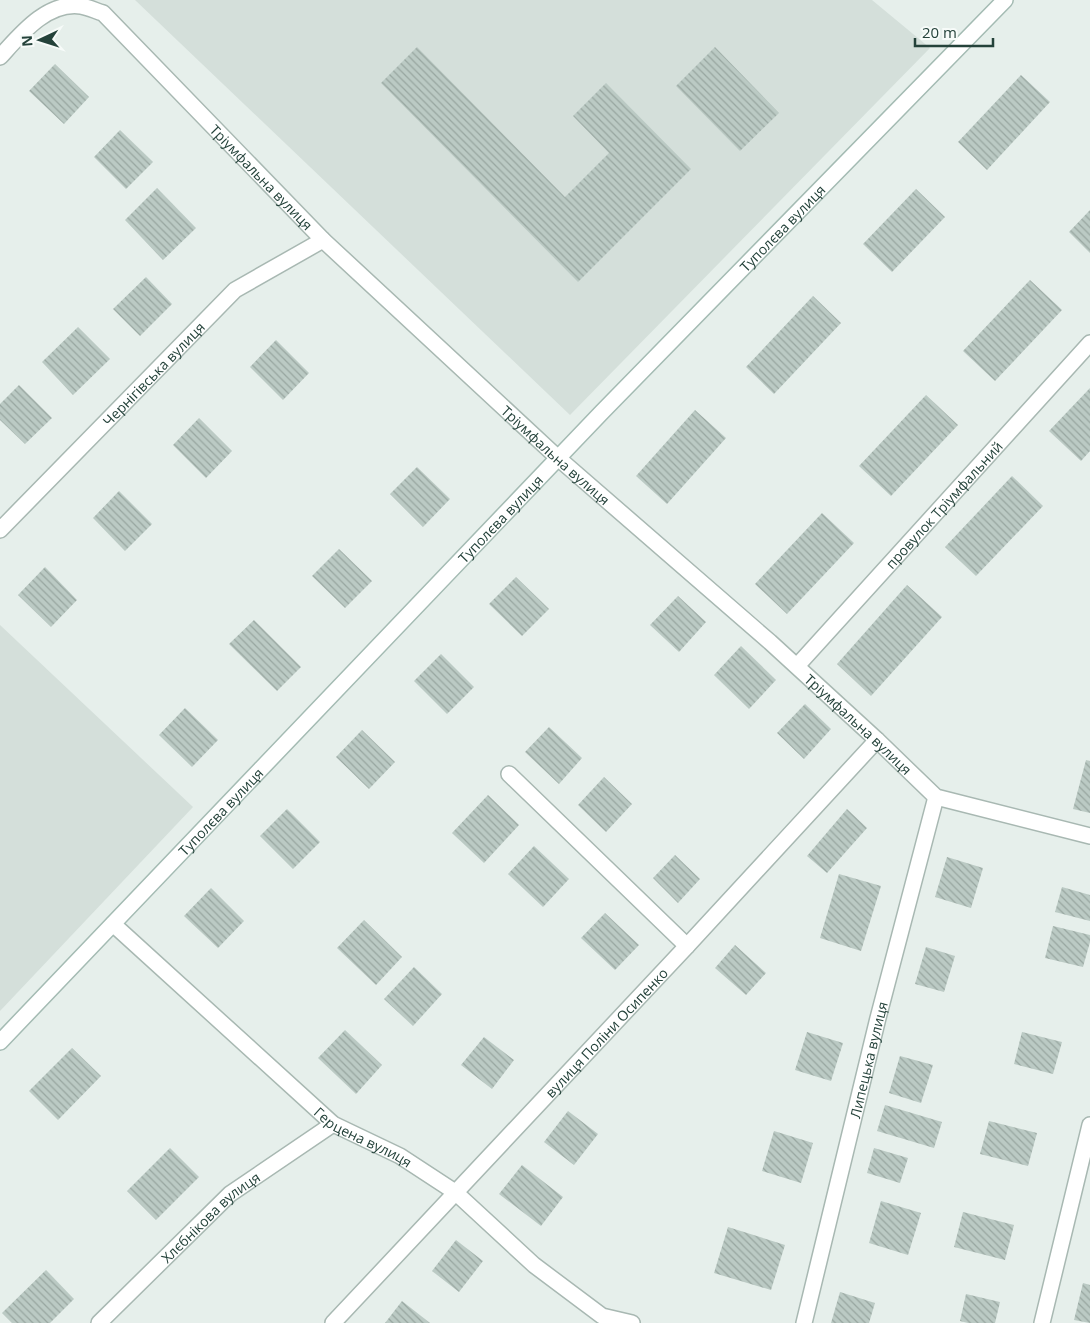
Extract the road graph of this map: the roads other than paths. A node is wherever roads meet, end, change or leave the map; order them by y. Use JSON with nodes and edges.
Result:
{"nodes":[{"id":1,"x":1005,"y":0,"type":"edge"},
{"id":2,"x":0,"y":57,"type":"edge"},
{"id":3,"x":323,"y":240,"type":"junction"},
{"id":4,"x":1090,"y":343,"type":"edge"},
{"id":5,"x":558,"y":458,"type":"junction"},
{"id":6,"x":0,"y":530,"type":"edge"},
{"id":7,"x":797,"y":666,"type":"junction"},
{"id":8,"x":877,"y":740,"type":"junction"},
{"id":9,"x":509,"y":774,"type":"dead end"},
{"id":10,"x":936,"y":797,"type":"junction"},
{"id":11,"x":1090,"y":836,"type":"edge"},
{"id":12,"x":113,"y":924,"type":"junction"},
{"id":13,"x":687,"y":946,"type":"junction"},
{"id":14,"x":0,"y":1042,"type":"edge"},
{"id":15,"x":333,"y":1124,"type":"junction"},
{"id":16,"x":1090,"y":1125,"type":"edge"},
{"id":17,"x":455,"y":1192,"type":"junction"},
{"id":18,"x":601,"y":1319,"type":"edge"},
{"id":19,"x":99,"y":1323,"type":"edge"},
{"id":20,"x":333,"y":1323,"type":"edge"},
{"id":21,"x":632,"y":1323,"type":"edge"},
{"id":22,"x":804,"y":1323,"type":"edge"},
{"id":23,"x":1042,"y":1323,"type":"edge"}],
"edges":[{"from":1,"to":5,"type":"street","name":"Туполєва вулиця"},
{"from":2,"to":3,"type":"street","name":"Тріумфальна вулиця"},
{"from":3,"to":5,"type":"street","name":"Тріумфальна вулиця"},
{"from":3,"to":6,"type":"street","name":"Чернігівська вулиця"},
{"from":4,"to":7,"type":"street","name":"провулок Тріумфальний"},
{"from":5,"to":7,"type":"street","name":"Тріумфальна вулиця"},
{"from":5,"to":12,"type":"street","name":"Туполєва вулиця"},
{"from":7,"to":8,"type":"street","name":"Тріумфальна вулиця"},
{"from":8,"to":10,"type":"street","name":"Тріумфальна вулиця"},
{"from":8,"to":13,"type":"street","name":"вулиця Поліни Осипенко"},
{"from":9,"to":13,"type":"street"},
{"from":10,"to":11,"type":"street","name":"Тріумфальна вулиця"},
{"from":10,"to":22,"type":"street","name":"Липецька вулиця"},
{"from":12,"to":14,"type":"street","name":"Туполєва вулиця"},
{"from":12,"to":15,"type":"street","name":"Герцена вулиця"},
{"from":13,"to":17,"type":"street","name":"вулиця Поліни Осипенко"},
{"from":15,"to":17,"type":"street","name":"Герцена вулиця"},
{"from":15,"to":19,"type":"street","name":"Хлєбнікова вулиця"},
{"from":16,"to":23,"type":"street"},
{"from":17,"to":18,"type":"street","name":"Герцена вулиця"},
{"from":17,"to":20,"type":"street","name":"вулиця Поліни Осипенко"},
{"from":18,"to":21,"type":"street","name":"Герцена вулиця"}]}
